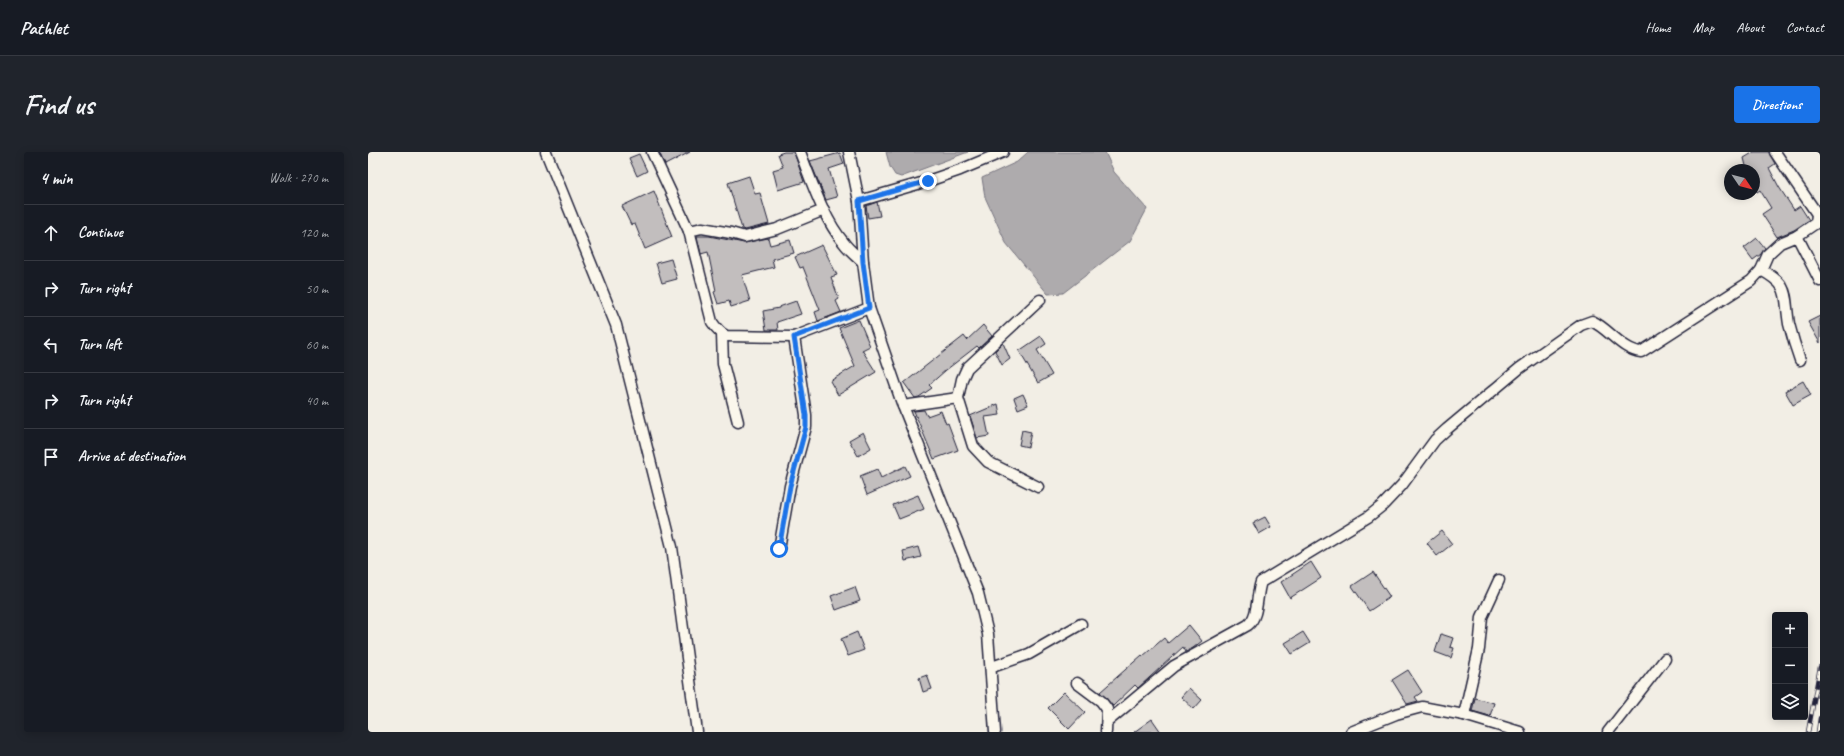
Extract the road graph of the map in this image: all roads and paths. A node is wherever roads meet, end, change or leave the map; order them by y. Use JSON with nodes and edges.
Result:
{"nodes":[{"id":1,"x":546,"y":152,"type":"edge"},
{"id":2,"x":652,"y":152,"type":"edge"},
{"id":3,"x":800,"y":152,"type":"edge"},
{"id":4,"x":849,"y":152,"type":"edge"},
{"id":5,"x":1003,"y":152,"type":"edge"},
{"id":6,"x":1775,"y":152,"type":"edge"},
{"id":7,"x":859,"y":201,"type":"junction"},
{"id":8,"x":824,"y":210,"type":"junction"},
{"id":9,"x":688,"y":231,"type":"junction"},
{"id":10,"x":1797,"y":236,"type":"junction"},
{"id":11,"x":863,"y":262,"type":"junction"},
{"id":12,"x":1761,"y":270,"type":"junction"},
{"id":13,"x":1820,"y":281,"type":"edge"},
{"id":14,"x":1040,"y":300,"type":"dead end"},
{"id":15,"x":869,"y":308,"type":"junction"},
{"id":16,"x":722,"y":334,"type":"junction"},
{"id":17,"x":794,"y":337,"type":"junction"},
{"id":18,"x":1800,"y":360,"type":"dead end"},
{"id":19,"x":958,"y":398,"type":"junction"},
{"id":20,"x":903,"y":406,"type":"junction"},
{"id":21,"x":738,"y":422,"type":"dead end"},
{"id":22,"x":1038,"y":487,"type":"dead end"},
{"id":23,"x":779,"y":549,"type":"dead end"},
{"id":24,"x":1499,"y":580,"type":"dead end"},
{"id":25,"x":1081,"y":624,"type":"dead end"},
{"id":26,"x":1665,"y":659,"type":"dead end"},
{"id":27,"x":992,"y":667,"type":"junction"},
{"id":28,"x":1077,"y":683,"type":"dead end"},
{"id":29,"x":1464,"y":715,"type":"junction"},
{"id":30,"x":1106,"y":727,"type":"edge"},
{"id":31,"x":697,"y":732,"type":"edge"},
{"id":32,"x":995,"y":732,"type":"edge"},
{"id":33,"x":1351,"y":732,"type":"edge"},
{"id":34,"x":1520,"y":732,"type":"edge"},
{"id":35,"x":1608,"y":732,"type":"edge"}],
"edges":[{"from":1,"to":31,"type":"street"},
{"from":2,"to":9,"type":"street"},
{"from":3,"to":8,"type":"street"},
{"from":4,"to":7,"type":"street"},
{"from":5,"to":7,"type":"street"},
{"from":6,"to":10,"type":"street"},
{"from":7,"to":11,"type":"street"},
{"from":8,"to":9,"type":"street"},
{"from":8,"to":11,"type":"street"},
{"from":9,"to":16,"type":"street"},
{"from":10,"to":12,"type":"street"},
{"from":10,"to":13,"type":"street"},
{"from":11,"to":15,"type":"street"},
{"from":12,"to":18,"type":"street"},
{"from":12,"to":30,"type":"street"},
{"from":14,"to":19,"type":"street"},
{"from":15,"to":17,"type":"street"},
{"from":15,"to":20,"type":"street"},
{"from":16,"to":17,"type":"street"},
{"from":16,"to":21,"type":"street"},
{"from":17,"to":23,"type":"street"},
{"from":19,"to":20,"type":"street"},
{"from":19,"to":22,"type":"street"},
{"from":20,"to":27,"type":"street"},
{"from":24,"to":29,"type":"street"},
{"from":25,"to":27,"type":"street"},
{"from":26,"to":35,"type":"street"},
{"from":27,"to":32,"type":"street"},
{"from":28,"to":30,"type":"street"},
{"from":29,"to":33,"type":"street"},
{"from":29,"to":34,"type":"street"}]}
